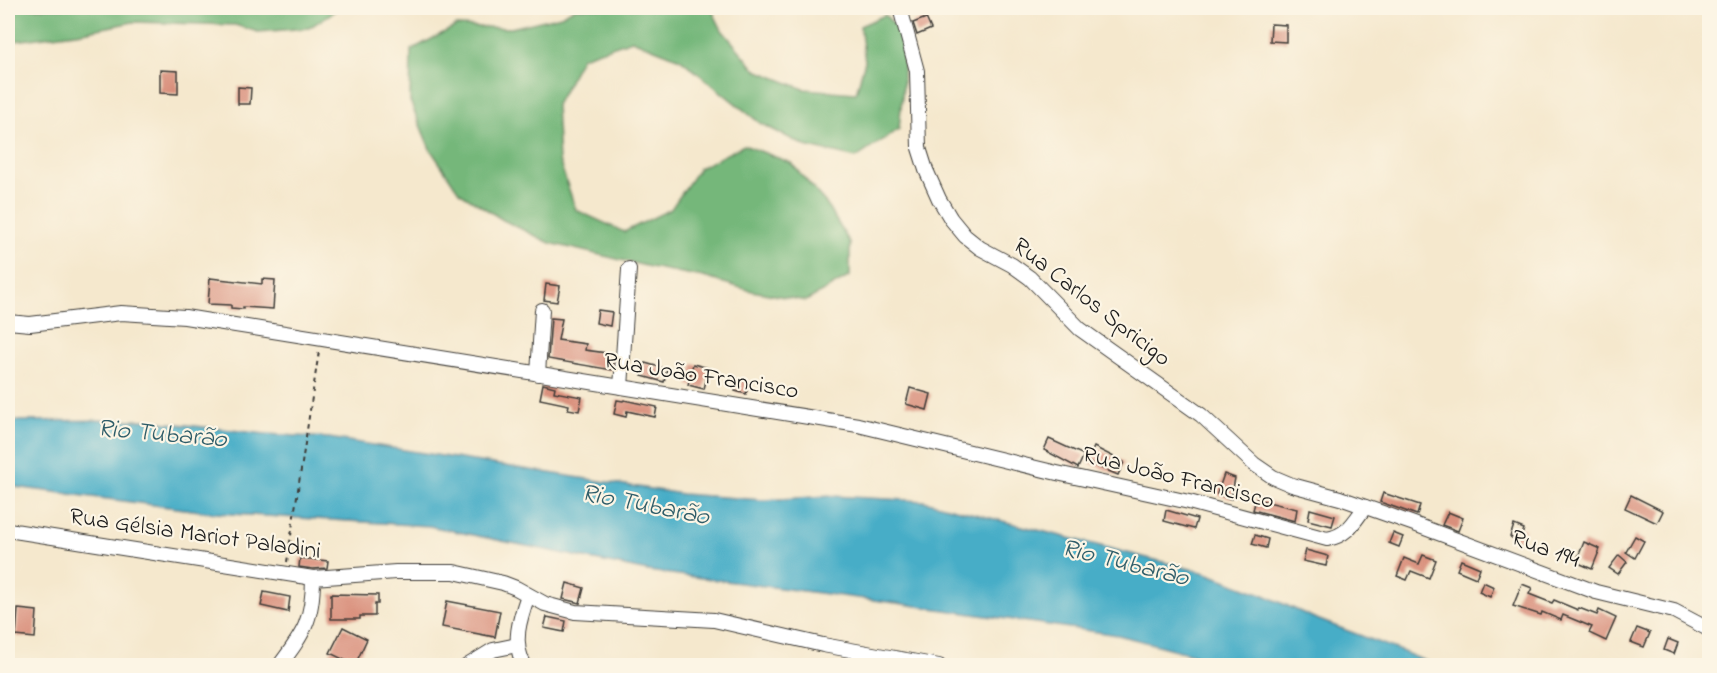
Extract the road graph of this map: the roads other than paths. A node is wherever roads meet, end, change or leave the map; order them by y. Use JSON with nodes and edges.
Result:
{"nodes":[{"id":1,"x":900,"y":8,"type":"edge"},
{"id":2,"x":629,"y":269,"type":"dead end"},
{"id":3,"x":542,"y":310,"type":"dead end"},
{"id":4,"x":8,"y":322,"type":"edge"},
{"id":5,"x":538,"y":374,"type":"junction"},
{"id":6,"x":621,"y":387,"type":"junction"},
{"id":7,"x":1365,"y":507,"type":"junction"},
{"id":8,"x":8,"y":530,"type":"edge"},
{"id":9,"x":313,"y":578,"type":"junction"},
{"id":10,"x":528,"y":595,"type":"junction"},
{"id":11,"x":1710,"y":630,"type":"edge"},
{"id":12,"x":517,"y":645,"type":"junction"},
{"id":13,"x":279,"y":666,"type":"edge"},
{"id":14,"x":467,"y":666,"type":"edge"},
{"id":15,"x":525,"y":666,"type":"edge"},
{"id":16,"x":939,"y":666,"type":"edge"}],
"edges":[{"from":1,"to":7,"type":"street","name":"Rua Carlos Spricigo"},
{"from":2,"to":6,"type":"street"},
{"from":3,"to":5,"type":"street"},
{"from":4,"to":5,"type":"street","name":"Rua João Francisco"},
{"from":5,"to":6,"type":"street","name":"Rua João Francisco"},
{"from":6,"to":7,"type":"street","name":"Rua João Francisco"},
{"from":7,"to":11,"type":"street","name":"Rua 194"},
{"from":8,"to":9,"type":"street","name":"Rua Gélsia Mariot Paladini"},
{"from":9,"to":10,"type":"street","name":"Rua Gélsia Mariot Paladini"},
{"from":9,"to":13,"type":"street"},
{"from":10,"to":12,"type":"street"},
{"from":10,"to":16,"type":"street","name":"Rua Gélsia Mariot Paladini"},
{"from":12,"to":14,"type":"street"},
{"from":12,"to":15,"type":"street"}]}
